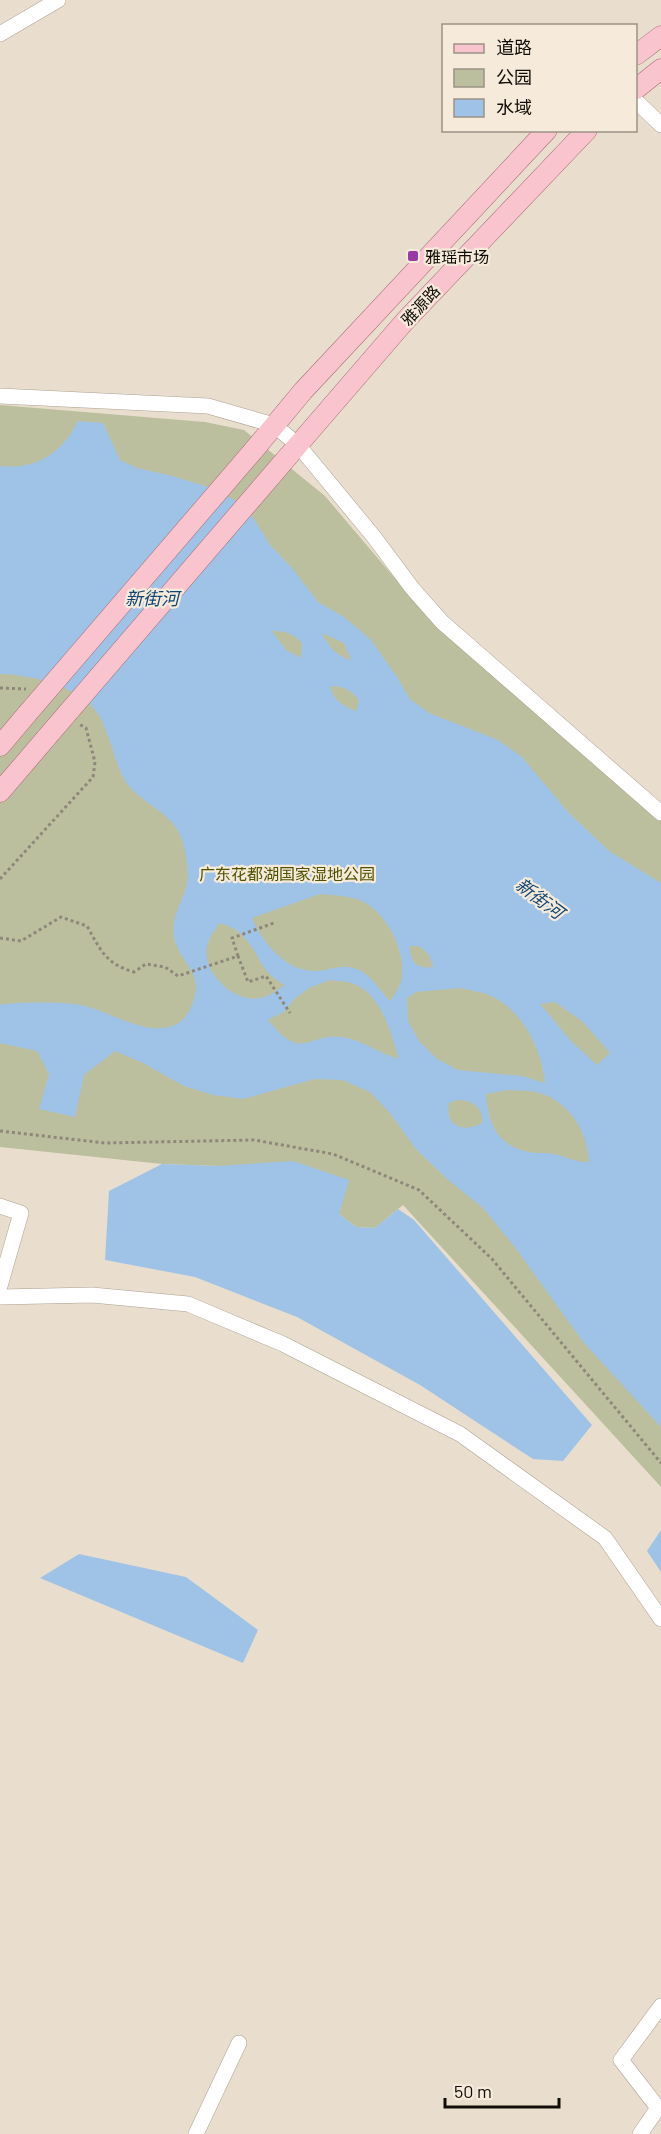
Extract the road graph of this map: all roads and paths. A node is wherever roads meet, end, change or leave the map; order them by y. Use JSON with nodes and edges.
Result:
{"nodes":[{"id":1,"x":58,"y":0,"type":"edge"},
{"id":2,"x":0,"y":34,"type":"edge"},
{"id":3,"x":661,"y":36,"type":"edge"},
{"id":4,"x":637,"y":54,"type":"edge"},
{"id":5,"x":661,"y":69,"type":"edge"},
{"id":6,"x":637,"y":88,"type":"edge"},
{"id":7,"x":637,"y":102,"type":"edge"},
{"id":8,"x":661,"y":125,"type":"edge"},
{"id":9,"x":545,"y":132,"type":"edge"},
{"id":10,"x":585,"y":132,"type":"edge"},
{"id":11,"x":0,"y":396,"type":"edge"},
{"id":12,"x":273,"y":425,"type":"junction"},
{"id":13,"x":292,"y":453,"type":"junction"},
{"id":14,"x":0,"y":688,"type":"edge"},
{"id":15,"x":34,"y":694,"type":"dead end"},
{"id":16,"x":77,"y":722,"type":"dead end"},
{"id":17,"x":0,"y":746,"type":"edge"},
{"id":18,"x":0,"y":792,"type":"edge"},
{"id":19,"x":661,"y":813,"type":"edge"},
{"id":20,"x":0,"y":879,"type":"edge"},
{"id":21,"x":274,"y":923,"type":"dead end"},
{"id":22,"x":0,"y":938,"type":"edge"},
{"id":23,"x":238,"y":956,"type":"junction"},
{"id":24,"x":290,"y":1013,"type":"dead end"},
{"id":25,"x":0,"y":1131,"type":"edge"},
{"id":26,"x":0,"y":1206,"type":"edge"},
{"id":27,"x":0,"y":1286,"type":"edge"},
{"id":28,"x":0,"y":1297,"type":"edge"},
{"id":29,"x":661,"y":1463,"type":"edge"},
{"id":30,"x":661,"y":1619,"type":"edge"},
{"id":31,"x":661,"y":2006,"type":"edge"},
{"id":32,"x":238,"y":2043,"type":"dead end"},
{"id":33,"x":196,"y":2134,"type":"edge"},
{"id":34,"x":640,"y":2134,"type":"edge"}],
"edges":[{"from":1,"to":2,"type":"street"},
{"from":3,"to":4,"type":"main road"},
{"from":5,"to":6,"type":"main road"},
{"from":7,"to":8,"type":"street"},
{"from":9,"to":12,"type":"main road","name":"雅源路"},
{"from":10,"to":13,"type":"main road","name":"雅源路"},
{"from":11,"to":12,"type":"street"},
{"from":12,"to":13,"type":"street"},
{"from":12,"to":17,"type":"main road","name":"雅源路","bridge":true},
{"from":13,"to":18,"type":"main road","name":"雅源路","bridge":true},
{"from":13,"to":19,"type":"street"},
{"from":14,"to":15,"type":"path"},
{"from":16,"to":20,"type":"path"},
{"from":21,"to":23,"type":"path"},
{"from":22,"to":23,"type":"path"},
{"from":23,"to":24,"type":"path"},
{"from":25,"to":29,"type":"path"},
{"from":26,"to":27,"type":"street"},
{"from":28,"to":30,"type":"street"},
{"from":31,"to":34,"type":"street"},
{"from":32,"to":33,"type":"street"}]}
